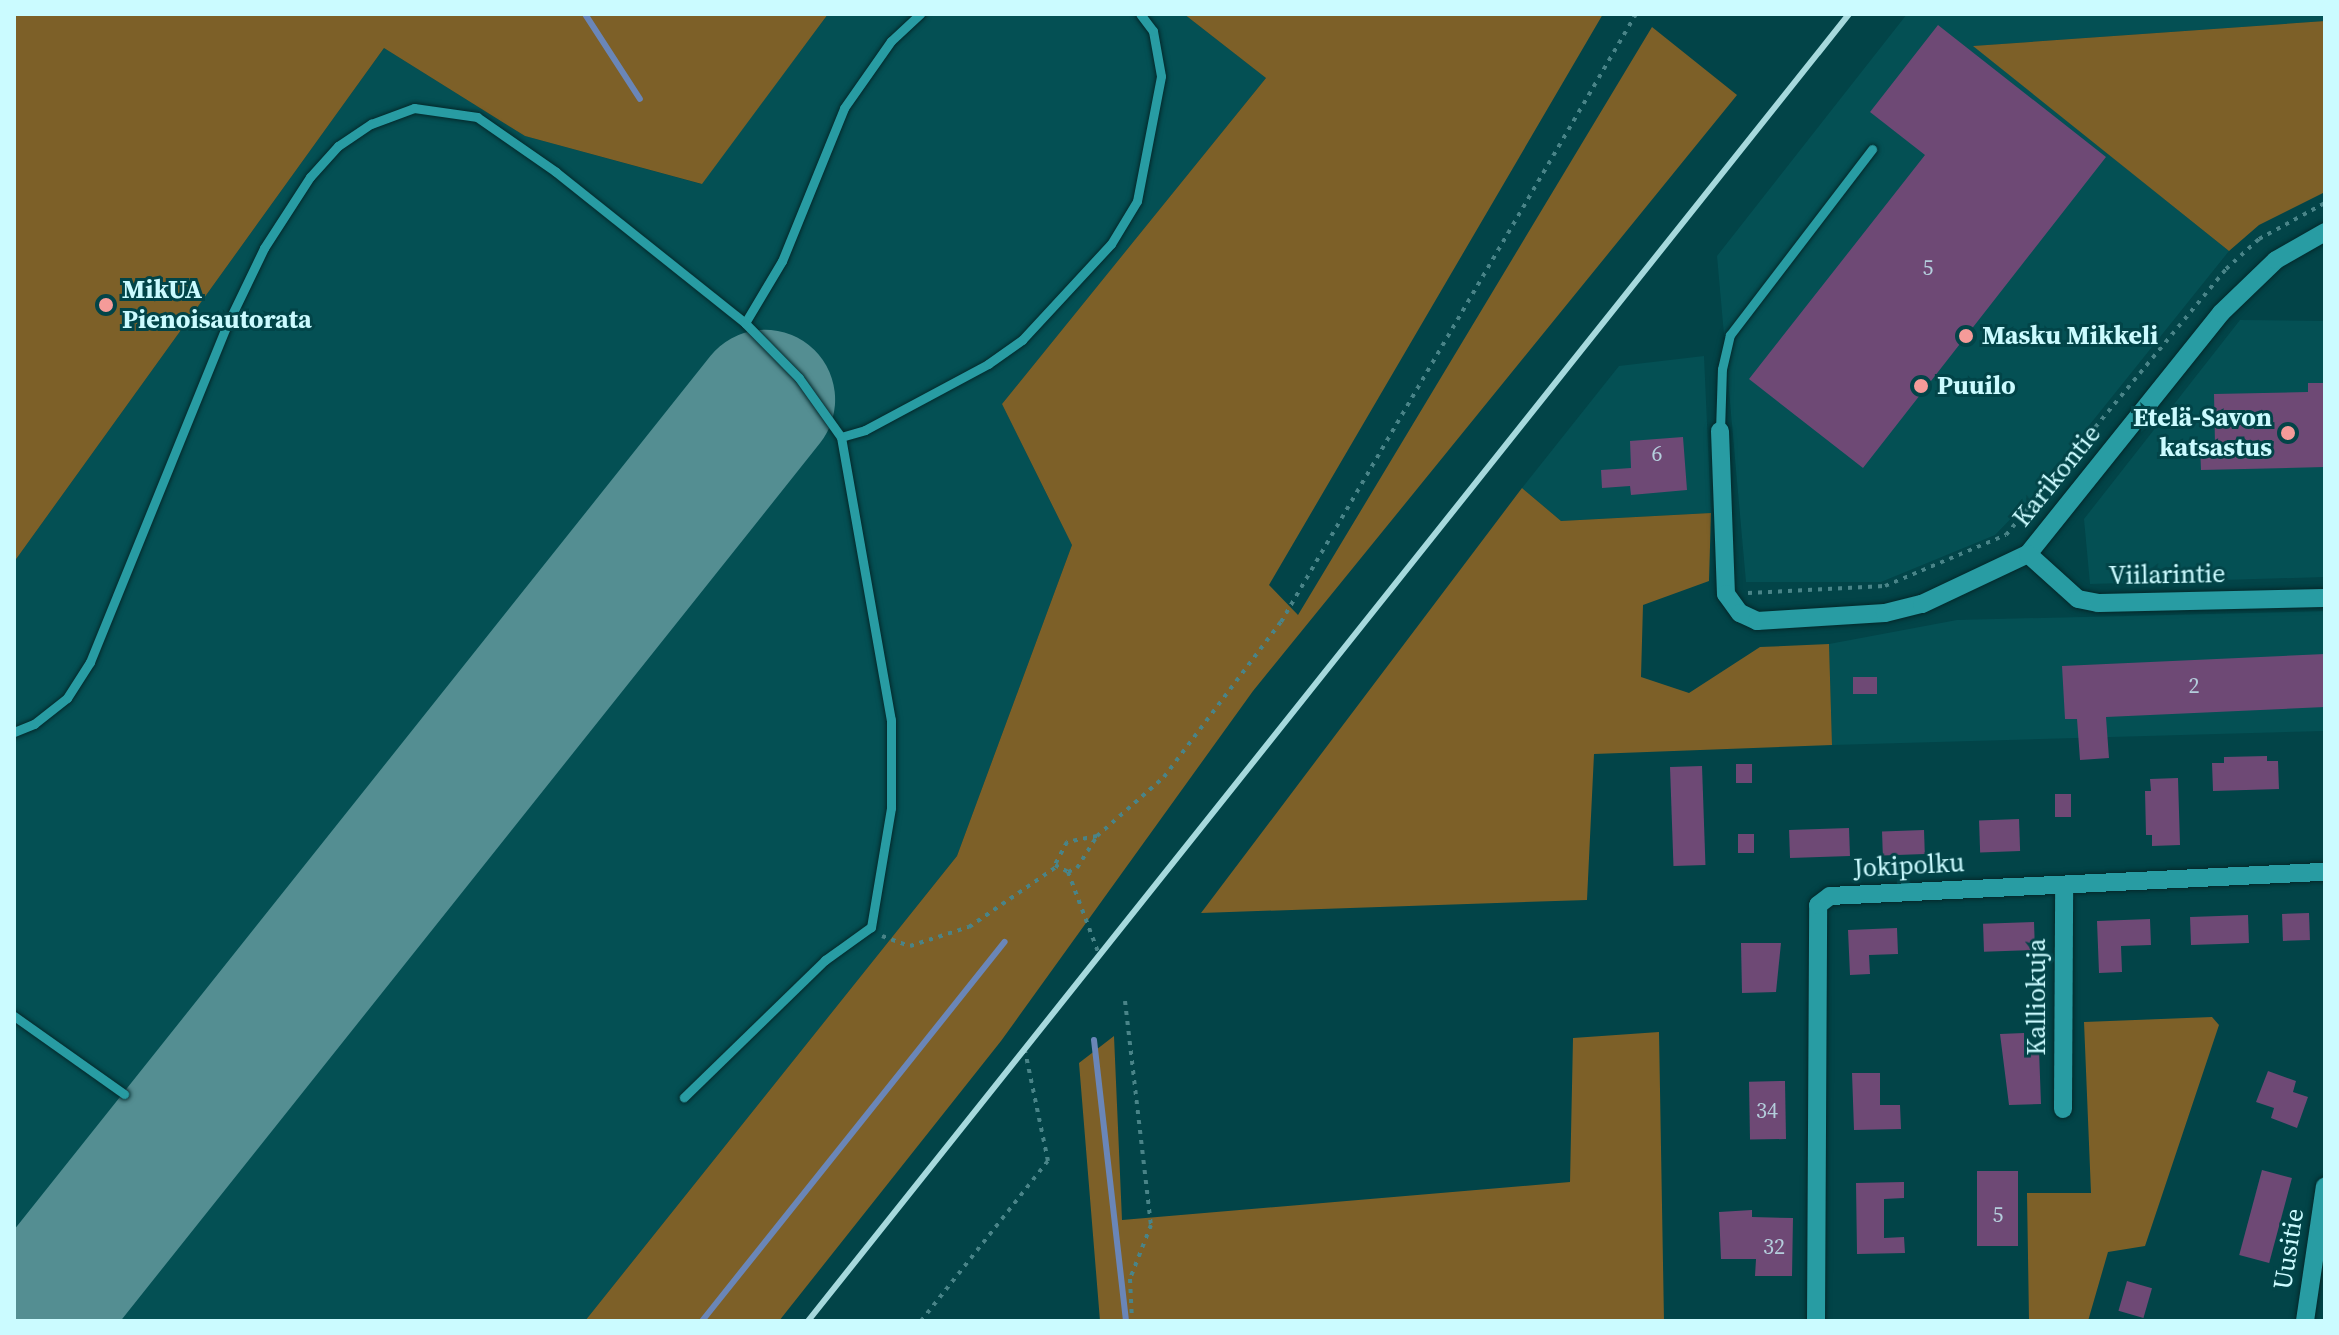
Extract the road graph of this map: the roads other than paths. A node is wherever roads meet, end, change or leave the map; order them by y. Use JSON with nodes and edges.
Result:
{"nodes":[{"id":1,"x":920,"y":14,"type":"edge"},
{"id":2,"x":1140,"y":14,"type":"edge"},
{"id":3,"x":1872,"y":149,"type":"dead end"},
{"id":4,"x":2325,"y":232,"type":"edge"},
{"id":5,"x":745,"y":323,"type":"junction"},
{"id":6,"x":1720,"y":431,"type":"joint"},
{"id":7,"x":841,"y":437,"type":"junction"},
{"id":8,"x":2028,"y":554,"type":"junction"},
{"id":9,"x":2325,"y":598,"type":"edge"},
{"id":10,"x":14,"y":732,"type":"edge"},
{"id":11,"x":2325,"y":872,"type":"edge"},
{"id":12,"x":2064,"y":885,"type":"junction"},
{"id":13,"x":14,"y":1016,"type":"edge"},
{"id":14,"x":124,"y":1094,"type":"dead end"},
{"id":15,"x":684,"y":1097,"type":"dead end"},
{"id":16,"x":2063,"y":1109,"type":"dead end"},
{"id":17,"x":2325,"y":1186,"type":"edge"},
{"id":18,"x":1816,"y":1321,"type":"edge"},
{"id":19,"x":2305,"y":1321,"type":"edge"}],
"edges":[{"from":1,"to":5,"type":"lane"},
{"from":2,"to":7,"type":"lane"},
{"from":3,"to":6,"type":"lane"},
{"from":4,"to":8,"type":"street","name":"Karikontie"},
{"from":5,"to":7,"type":"lane"},
{"from":5,"to":10,"type":"lane"},
{"from":6,"to":8,"type":"street","name":"Karikontie"},
{"from":7,"to":15,"type":"lane"},
{"from":8,"to":9,"type":"street","name":"Viilarintie"},
{"from":11,"to":12,"type":"street","name":"Jokipolku"},
{"from":12,"to":16,"type":"street","name":"Kalliokuja"},
{"from":12,"to":18,"type":"street","name":"Jokipolku"},
{"from":13,"to":14,"type":"lane"},
{"from":17,"to":19,"type":"street","name":"Uusitie"}]}
